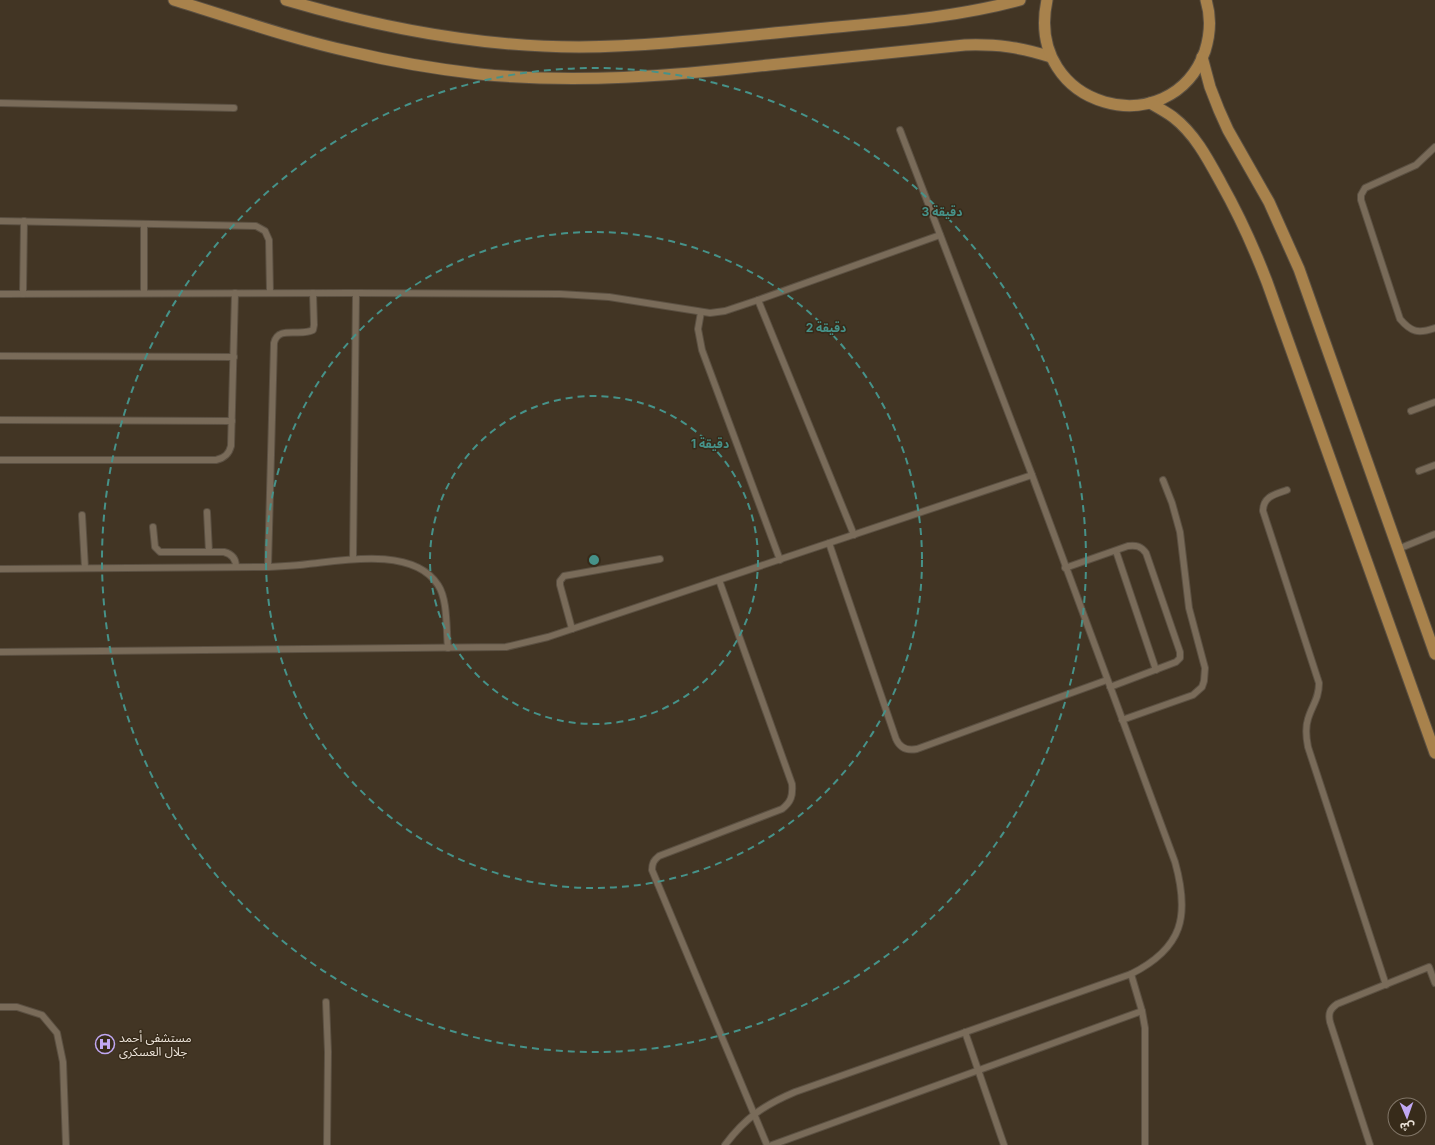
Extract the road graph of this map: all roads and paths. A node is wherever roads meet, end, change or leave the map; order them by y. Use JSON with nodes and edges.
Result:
{"nodes":[{"id":1,"x":174,"y":0,"type":"edge"},
{"id":2,"x":286,"y":0,"type":"edge"},
{"id":3,"x":1020,"y":0,"type":"edge"},
{"id":4,"x":1047,"y":0,"type":"edge"},
{"id":5,"x":1206,"y":0,"type":"edge"},
{"id":6,"x":1051,"y":57,"type":"junction"},
{"id":7,"x":1202,"y":57,"type":"junction"},
{"id":8,"x":0,"y":103,"type":"edge"},
{"id":9,"x":1150,"y":103,"type":"junction"},
{"id":10,"x":234,"y":108,"type":"dead end"},
{"id":11,"x":900,"y":130,"type":"dead end"},
{"id":12,"x":1435,"y":147,"type":"edge"},
{"id":13,"x":0,"y":220,"type":"edge"},
{"id":14,"x":24,"y":221,"type":"junction"},
{"id":15,"x":144,"y":224,"type":"junction"},
{"id":16,"x":940,"y":235,"type":"junction"},
{"id":17,"x":144,"y":293,"type":"junction"},
{"id":18,"x":235,"y":293,"type":"junction"},
{"id":19,"x":270,"y":293,"type":"junction"},
{"id":20,"x":313,"y":293,"type":"junction"},
{"id":21,"x":356,"y":293,"type":"junction"},
{"id":22,"x":0,"y":294,"type":"edge"},
{"id":23,"x":23,"y":294,"type":"junction"},
{"id":24,"x":758,"y":300,"type":"junction"},
{"id":25,"x":701,"y":312,"type":"junction"},
{"id":26,"x":1435,"y":328,"type":"edge"},
{"id":27,"x":0,"y":356,"type":"edge"},
{"id":28,"x":234,"y":357,"type":"junction"},
{"id":29,"x":1435,"y":402,"type":"edge"},
{"id":30,"x":1411,"y":411,"type":"dead end"},
{"id":31,"x":0,"y":420,"type":"edge"},
{"id":32,"x":232,"y":421,"type":"junction"},
{"id":33,"x":0,"y":460,"type":"edge"},
{"id":34,"x":1435,"y":465,"type":"edge"},
{"id":35,"x":1419,"y":471,"type":"dead end"},
{"id":36,"x":1032,"y":475,"type":"junction"},
{"id":37,"x":1163,"y":480,"type":"dead end"},
{"id":38,"x":1288,"y":490,"type":"dead end"},
{"id":39,"x":207,"y":512,"type":"dead end"},
{"id":40,"x":82,"y":515,"type":"dead end"},
{"id":41,"x":153,"y":527,"type":"dead end"},
{"id":42,"x":1435,"y":534,"type":"edge"},
{"id":43,"x":854,"y":535,"type":"junction"},
{"id":44,"x":829,"y":543,"type":"junction"},
{"id":45,"x":1398,"y":549,"type":"junction"},
{"id":46,"x":1116,"y":550,"type":"junction"},
{"id":47,"x":209,"y":552,"type":"junction"},
{"id":48,"x":353,"y":559,"type":"junction"},
{"id":49,"x":660,"y":559,"type":"dead end"},
{"id":50,"x":780,"y":560,"type":"junction"},
{"id":51,"x":236,"y":567,"type":"junction"},
{"id":52,"x":268,"y":567,"type":"junction"},
{"id":53,"x":84,"y":568,"type":"junction"},
{"id":54,"x":1065,"y":568,"type":"junction"},
{"id":55,"x":0,"y":569,"type":"edge"},
{"id":56,"x":720,"y":580,"type":"junction"},
{"id":57,"x":572,"y":629,"type":"junction"},
{"id":58,"x":448,"y":648,"type":"junction"},
{"id":59,"x":0,"y":652,"type":"edge"},
{"id":60,"x":1435,"y":654,"type":"edge"},
{"id":61,"x":1156,"y":670,"type":"junction"},
{"id":62,"x":1107,"y":680,"type":"junction"},
{"id":63,"x":1110,"y":687,"type":"junction"},
{"id":64,"x":1122,"y":720,"type":"junction"},
{"id":65,"x":1435,"y":753,"type":"edge"},
{"id":66,"x":1432,"y":966,"type":"edge"},
{"id":67,"x":1131,"y":974,"type":"junction"},
{"id":68,"x":1435,"y":983,"type":"edge"},
{"id":69,"x":1386,"y":985,"type":"junction"},
{"id":70,"x":326,"y":1002,"type":"dead end"},
{"id":71,"x":0,"y":1007,"type":"edge"},
{"id":72,"x":1142,"y":1011,"type":"junction"},
{"id":73,"x":965,"y":1032,"type":"junction"},
{"id":74,"x":978,"y":1070,"type":"junction"},
{"id":75,"x":755,"y":1113,"type":"junction"},
{"id":76,"x":66,"y":1145,"type":"edge"},
{"id":77,"x":327,"y":1145,"type":"edge"},
{"id":78,"x":725,"y":1145,"type":"edge"},
{"id":79,"x":767,"y":1145,"type":"edge"},
{"id":80,"x":772,"y":1145,"type":"edge"},
{"id":81,"x":1004,"y":1145,"type":"edge"},
{"id":82,"x":1145,"y":1145,"type":"edge"},
{"id":83,"x":1370,"y":1145,"type":"edge"}],
"edges":[{"from":1,"to":6,"type":"main road"},
{"from":2,"to":3,"type":"main road"},
{"from":4,"to":6,"type":"main road"},
{"from":5,"to":7,"type":"main road"},
{"from":6,"to":9,"type":"main road"},
{"from":7,"to":9,"type":"main road"},
{"from":7,"to":45,"type":"main road"},
{"from":8,"to":10,"type":"lane"},
{"from":9,"to":65,"type":"main road"},
{"from":11,"to":16,"type":"lane"},
{"from":12,"to":26,"type":"lane"},
{"from":13,"to":14,"type":"lane"},
{"from":14,"to":15,"type":"lane"},
{"from":14,"to":23,"type":"lane"},
{"from":15,"to":17,"type":"lane"},
{"from":15,"to":19,"type":"lane"},
{"from":16,"to":24,"type":"lane"},
{"from":16,"to":36,"type":"lane"},
{"from":17,"to":18,"type":"lane"},
{"from":17,"to":23,"type":"lane"},
{"from":18,"to":19,"type":"lane"},
{"from":18,"to":28,"type":"lane"},
{"from":19,"to":20,"type":"lane"},
{"from":20,"to":21,"type":"lane"},
{"from":20,"to":52,"type":"lane"},
{"from":21,"to":25,"type":"lane"},
{"from":21,"to":48,"type":"lane"},
{"from":22,"to":23,"type":"lane"},
{"from":24,"to":25,"type":"lane"},
{"from":24,"to":43,"type":"lane"},
{"from":25,"to":50,"type":"lane"},
{"from":27,"to":28,"type":"lane"},
{"from":28,"to":32,"type":"lane"},
{"from":29,"to":30,"type":"lane"},
{"from":31,"to":32,"type":"lane"},
{"from":32,"to":33,"type":"lane"},
{"from":34,"to":35,"type":"lane"},
{"from":36,"to":43,"type":"lane"},
{"from":36,"to":54,"type":"lane"},
{"from":37,"to":64,"type":"lane"},
{"from":38,"to":69,"type":"lane"},
{"from":39,"to":47,"type":"lane"},
{"from":40,"to":53,"type":"lane"},
{"from":41,"to":47,"type":"lane"},
{"from":42,"to":45,"type":"lane"},
{"from":43,"to":44,"type":"lane"},
{"from":44,"to":50,"type":"lane"},
{"from":44,"to":62,"type":"lane"},
{"from":45,"to":60,"type":"main road"},
{"from":46,"to":54,"type":"lane"},
{"from":46,"to":61,"type":"lane"},
{"from":46,"to":61,"type":"lane"},
{"from":47,"to":51,"type":"lane"},
{"from":48,"to":52,"type":"lane"},
{"from":48,"to":58,"type":"lane"},
{"from":49,"to":57,"type":"lane"},
{"from":50,"to":56,"type":"lane"},
{"from":51,"to":52,"type":"lane"},
{"from":51,"to":53,"type":"lane"},
{"from":53,"to":55,"type":"lane"},
{"from":54,"to":62,"type":"lane"},
{"from":56,"to":57,"type":"lane"},
{"from":56,"to":75,"type":"lane"},
{"from":57,"to":58,"type":"lane"},
{"from":58,"to":59,"type":"lane"},
{"from":61,"to":63,"type":"lane"},
{"from":62,"to":63,"type":"lane"},
{"from":63,"to":64,"type":"lane"},
{"from":64,"to":67,"type":"lane"},
{"from":66,"to":68,"type":"lane"},
{"from":66,"to":69,"type":"lane"},
{"from":67,"to":72,"type":"lane"},
{"from":67,"to":73,"type":"lane"},
{"from":69,"to":83,"type":"lane"},
{"from":70,"to":77,"type":"lane"},
{"from":71,"to":76,"type":"lane"},
{"from":72,"to":74,"type":"lane"},
{"from":72,"to":82,"type":"lane"},
{"from":73,"to":74,"type":"lane"},
{"from":73,"to":75,"type":"lane"},
{"from":74,"to":80,"type":"lane"},
{"from":74,"to":81,"type":"lane"},
{"from":75,"to":78,"type":"lane"},
{"from":75,"to":79,"type":"lane"}]}
